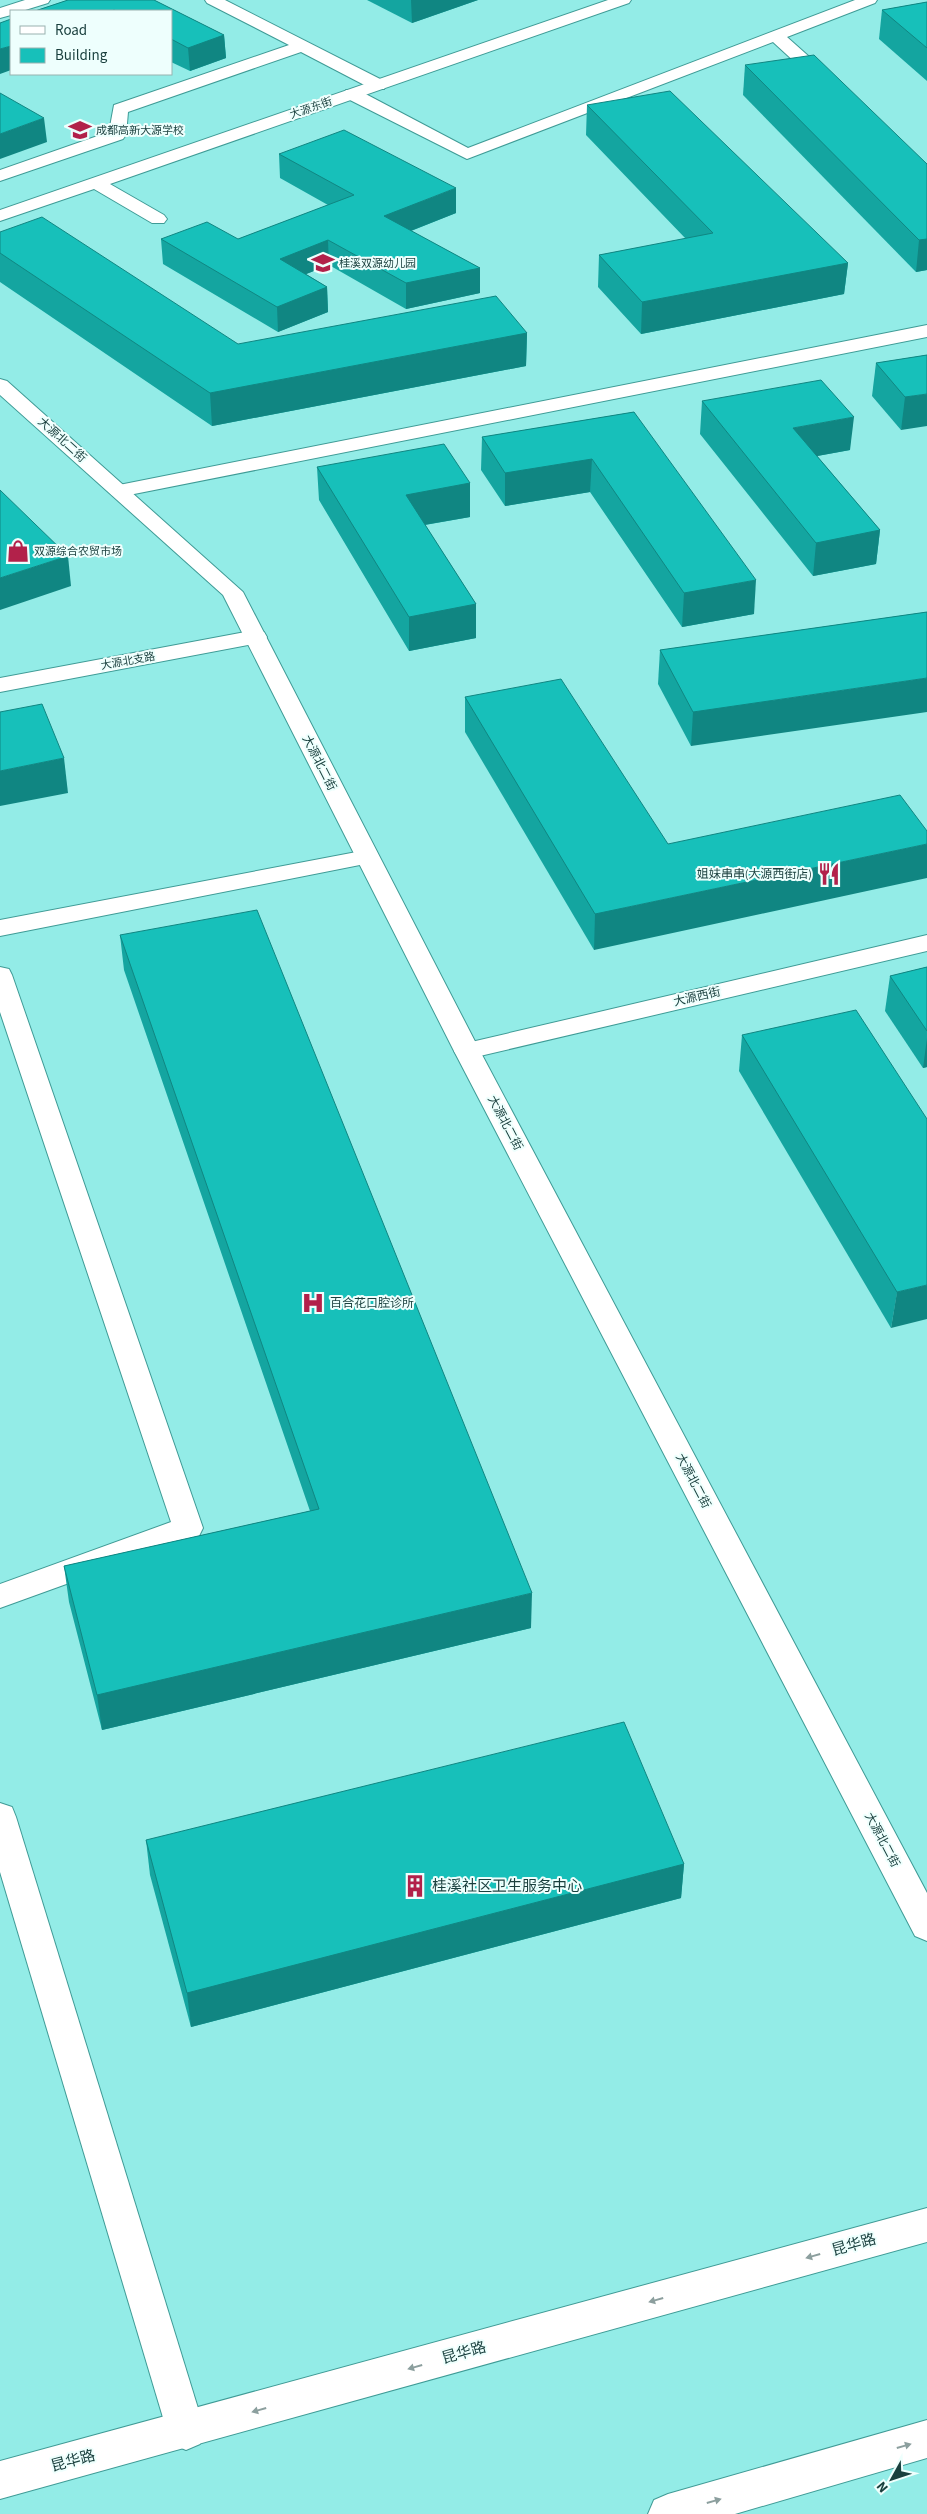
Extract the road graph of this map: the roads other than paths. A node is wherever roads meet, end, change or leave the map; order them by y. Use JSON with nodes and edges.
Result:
{"nodes":[{"id":1,"x":42,"y":0,"type":"edge"},
{"id":2,"x":212,"y":0,"type":"edge"},
{"id":3,"x":623,"y":0,"type":"edge"},
{"id":4,"x":869,"y":0,"type":"edge"},
{"id":5,"x":0,"y":13,"type":"edge"},
{"id":6,"x":776,"y":36,"type":"junction"},
{"id":7,"x":303,"y":46,"type":"junction"},
{"id":8,"x":649,"y":84,"type":"junction"},
{"id":9,"x":378,"y":85,"type":"junction"},
{"id":10,"x":352,"y":94,"type":"junction"},
{"id":11,"x":841,"y":95,"type":"edge"},
{"id":12,"x":663,"y":98,"type":"edge"},
{"id":13,"x":0,"y":176,"type":"edge"},
{"id":14,"x":96,"y":183,"type":"junction"},
{"id":15,"x":0,"y":216,"type":"edge"},
{"id":16,"x":158,"y":219,"type":"dead end"},
{"id":17,"x":927,"y":331,"type":"edge"},
{"id":18,"x":0,"y":385,"type":"edge"},
{"id":19,"x":119,"y":491,"type":"junction"},
{"id":20,"x":256,"y":637,"type":"junction"},
{"id":21,"x":0,"y":684,"type":"edge"},
{"id":22,"x":368,"y":857,"type":"junction"},
{"id":23,"x":0,"y":928,"type":"edge"},
{"id":24,"x":927,"y":943,"type":"edge"},
{"id":25,"x":0,"y":975,"type":"edge"},
{"id":26,"x":467,"y":1051,"type":"junction"},
{"id":27,"x":0,"y":1596,"type":"edge"},
{"id":28,"x":0,"y":1817,"type":"edge"},
{"id":29,"x":927,"y":1926,"type":"edge"},
{"id":30,"x":927,"y":2225,"type":"edge"},
{"id":31,"x":186,"y":2430,"type":"junction"},
{"id":32,"x":927,"y":2439,"type":"edge"},
{"id":33,"x":0,"y":2480,"type":"edge"},
{"id":34,"x":668,"y":2514,"type":"edge"}],
"edges":[{"from":1,"to":5,"type":"street"},
{"from":2,"to":7,"type":"street"},
{"from":3,"to":9,"type":"street","name":"大源东街"},
{"from":4,"to":6,"type":"street"},
{"from":6,"to":8,"type":"street"},
{"from":6,"to":11,"type":"street"},
{"from":7,"to":9,"type":"street"},
{"from":7,"to":13,"type":"street"},
{"from":8,"to":10,"type":"street"},
{"from":8,"to":12,"type":"street"},
{"from":9,"to":10,"type":"street","name":"大源东街"},
{"from":10,"to":14,"type":"street","name":"大源东街"},
{"from":14,"to":15,"type":"street","name":"大源东街"},
{"from":14,"to":16,"type":"street"},
{"from":17,"to":19,"type":"street"},
{"from":18,"to":19,"type":"street","name":"大源北二街"},
{"from":19,"to":20,"type":"street","name":"大源北二街"},
{"from":20,"to":21,"type":"street","name":"大源北支路"},
{"from":20,"to":22,"type":"street","name":"大源北二街"},
{"from":22,"to":23,"type":"street"},
{"from":22,"to":26,"type":"street","name":"大源北二街"},
{"from":24,"to":26,"type":"street","name":"大源西街"},
{"from":25,"to":27,"type":"street"},
{"from":26,"to":29,"type":"street","name":"大源北二街"},
{"from":28,"to":31,"type":"street"},
{"from":30,"to":31,"type":"street","name":"昆华路","one_way":true},
{"from":31,"to":33,"type":"street","name":"昆华路"},
{"from":34,"to":32,"type":"street","one_way":true}]}
